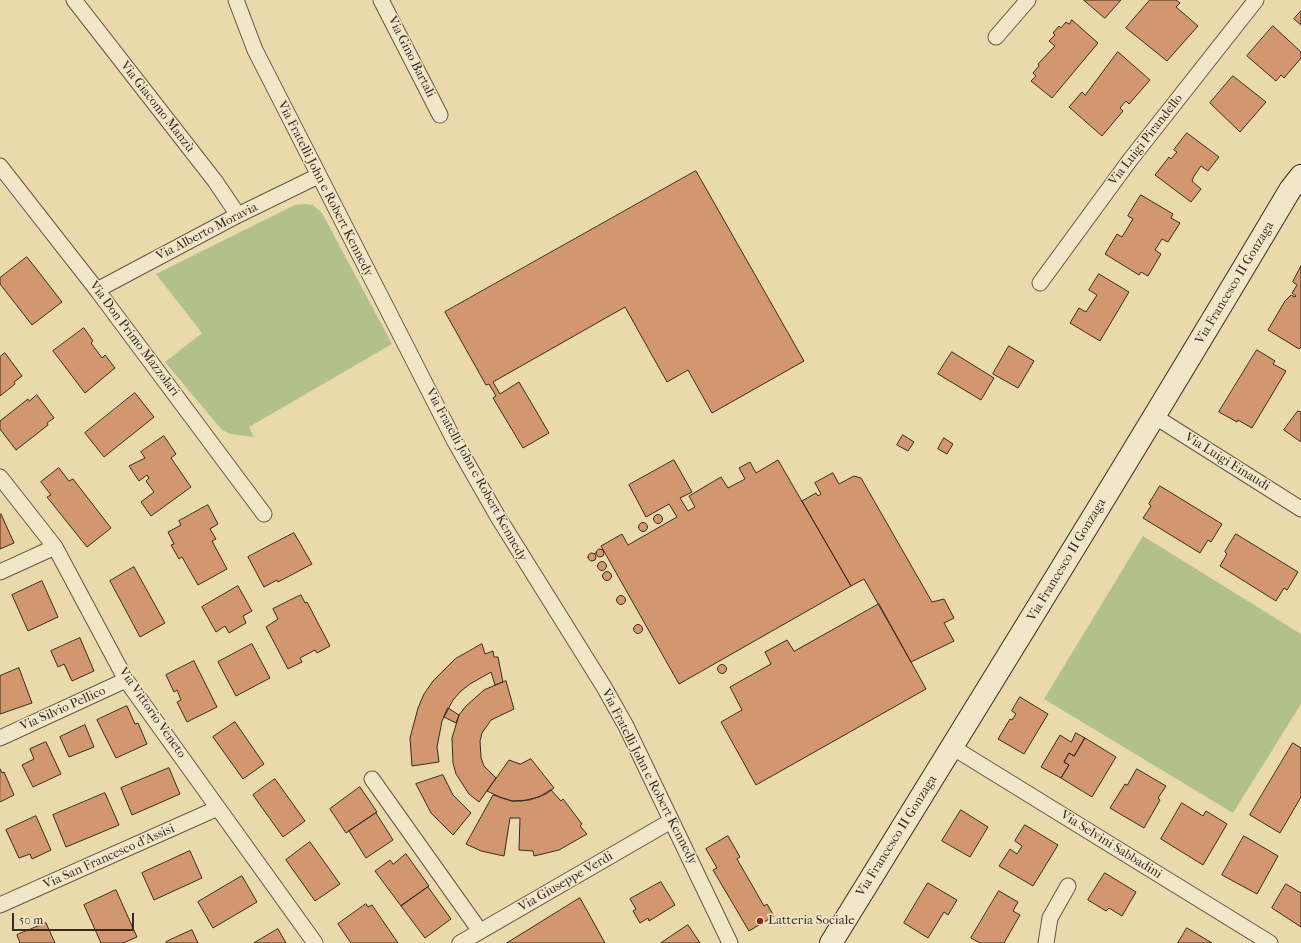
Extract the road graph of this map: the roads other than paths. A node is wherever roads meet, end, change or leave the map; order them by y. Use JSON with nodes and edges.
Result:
{"nodes":[{"id":1,"x":74,"y":0,"type":"edge"},
{"id":2,"x":236,"y":0,"type":"edge"},
{"id":3,"x":381,"y":0,"type":"edge"},
{"id":4,"x":1028,"y":0,"type":"edge"},
{"id":5,"x":1256,"y":0,"type":"edge"},
{"id":6,"x":996,"y":37,"type":"dead end"},
{"id":7,"x":440,"y":114,"type":"dead end"},
{"id":8,"x":0,"y":166,"type":"edge"},
{"id":9,"x":318,"y":176,"type":"junction"},
{"id":10,"x":1297,"y":188,"type":"edge"},
{"id":11,"x":238,"y":215,"type":"junction"},
{"id":12,"x":1040,"y":283,"type":"dead end"},
{"id":13,"x":97,"y":290,"type":"junction"},
{"id":14,"x":1154,"y":416,"type":"junction"},
{"id":15,"x":0,"y":476,"type":"edge"},
{"id":16,"x":1301,"y":509,"type":"edge"},
{"id":17,"x":264,"y":514,"type":"dead end"},
{"id":18,"x":55,"y":547,"type":"junction"},
{"id":19,"x":0,"y":572,"type":"edge"},
{"id":20,"x":126,"y":680,"type":"junction"},
{"id":21,"x":0,"y":738,"type":"edge"},
{"id":22,"x":952,"y":747,"type":"junction"},
{"id":23,"x":372,"y":779,"type":"dead end"},
{"id":24,"x":218,"y":808,"type":"junction"},
{"id":25,"x":671,"y":820,"type":"junction"},
{"id":26,"x":1068,"y":886,"type":"dead end"},
{"id":27,"x":0,"y":905,"type":"edge"},
{"id":28,"x":480,"y":932,"type":"junction"},
{"id":29,"x":315,"y":943,"type":"edge"},
{"id":30,"x":460,"y":943,"type":"edge"},
{"id":31,"x":730,"y":943,"type":"edge"},
{"id":32,"x":831,"y":943,"type":"edge"},
{"id":33,"x":1046,"y":943,"type":"edge"},
{"id":34,"x":1270,"y":943,"type":"edge"}],
"edges":[{"from":1,"to":11,"type":"street","name":"Via Giacomo Manzù"},
{"from":2,"to":9,"type":"street","name":"Via Fratelli John e Robert Kennedy"},
{"from":3,"to":7,"type":"street","name":"Via Gino Bartali"},
{"from":4,"to":6,"type":"street"},
{"from":5,"to":12,"type":"street","name":"Via Luigi Pirandello"},
{"from":8,"to":13,"type":"street","name":"Via Don Primo Mazzolari"},
{"from":9,"to":11,"type":"street","name":"Via Alberto Moravia"},
{"from":9,"to":25,"type":"street","name":"Via Fratelli John e Robert Kennedy"},
{"from":10,"to":14,"type":"street","name":"Via Francesco II Gonzaga"},
{"from":11,"to":13,"type":"street","name":"Via Alberto Moravia"},
{"from":13,"to":17,"type":"street","name":"Via Don Primo Mazzolari"},
{"from":14,"to":16,"type":"street","name":"Via Luigi Einaudi"},
{"from":14,"to":22,"type":"street","name":"Via Francesco II Gonzaga"},
{"from":15,"to":18,"type":"street","name":"Via Vittorio Veneto"},
{"from":18,"to":19,"type":"street"},
{"from":18,"to":20,"type":"street","name":"Via Vittorio Veneto"},
{"from":20,"to":21,"type":"street","name":"Via Silvio Pellico"},
{"from":20,"to":24,"type":"street","name":"Via Vittorio Veneto"},
{"from":22,"to":32,"type":"street","name":"Via Francesco II Gonzaga"},
{"from":22,"to":34,"type":"street","name":"Via Selvini Sabbadini"},
{"from":23,"to":28,"type":"street"},
{"from":24,"to":27,"type":"street","name":"Via San Francesco d'Assisi"},
{"from":24,"to":29,"type":"street","name":"Via Vittorio Veneto"},
{"from":25,"to":28,"type":"street","name":"Via Giuseppe Verdi"},
{"from":25,"to":31,"type":"street","name":"Via Fratelli John e Robert Kennedy"},
{"from":26,"to":33,"type":"street"},
{"from":28,"to":30,"type":"street","name":"Via Giuseppe Verdi"}]}
